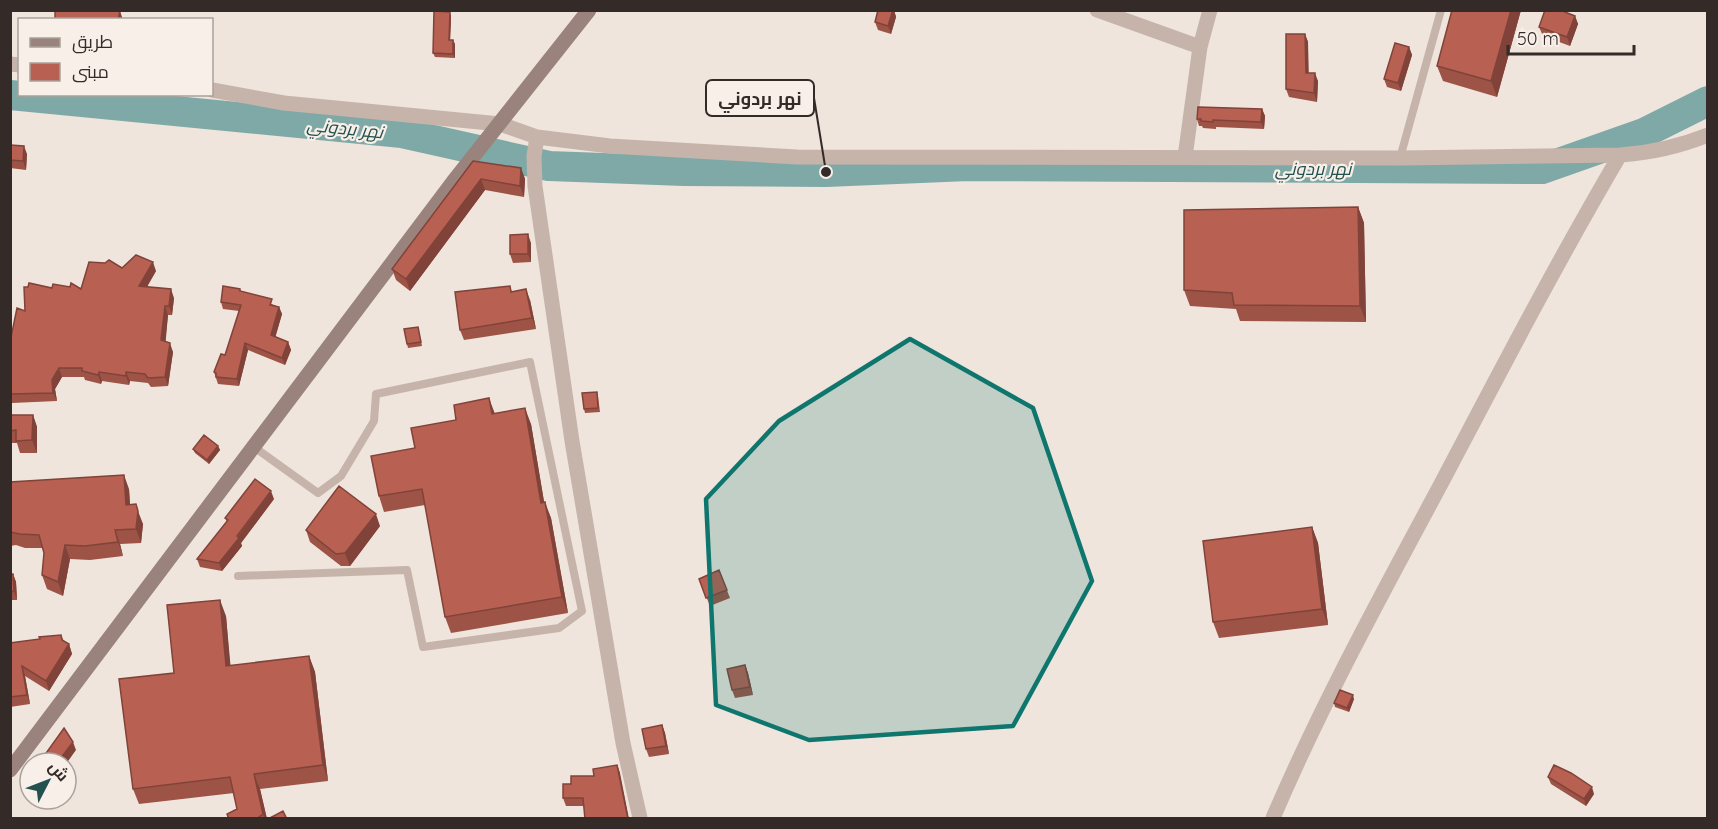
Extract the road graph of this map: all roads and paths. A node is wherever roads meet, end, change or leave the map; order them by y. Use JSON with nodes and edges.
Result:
{"nodes":[{"id":1,"x":589,"y":10,"type":"edge"},
{"id":2,"x":1097,"y":10,"type":"edge"},
{"id":3,"x":1210,"y":10,"type":"edge"},
{"id":4,"x":1441,"y":10,"type":"edge"},
{"id":5,"x":1200,"y":47,"type":"junction"},
{"id":6,"x":213,"y":90,"type":"edge"},
{"id":7,"x":500,"y":124,"type":"junction"},
{"id":8,"x":1707,"y":135,"type":"edge"},
{"id":9,"x":537,"y":136,"type":"junction"},
{"id":10,"x":1620,"y":155,"type":"junction"},
{"id":11,"x":1185,"y":157,"type":"junction"},
{"id":12,"x":1400,"y":158,"type":"junction"},
{"id":13,"x":254,"y":447,"type":"junction"},
{"id":14,"x":238,"y":576,"type":"dead end"},
{"id":15,"x":10,"y":770,"type":"edge"},
{"id":16,"x":640,"y":819,"type":"edge"},
{"id":17,"x":1274,"y":819,"type":"edge"}],
"edges":[{"from":1,"to":7,"type":"main road"},
{"from":2,"to":5,"type":"street"},
{"from":3,"to":5,"type":"street"},
{"from":4,"to":12,"type":"lane"},
{"from":5,"to":11,"type":"street"},
{"from":6,"to":7,"type":"street"},
{"from":7,"to":9,"type":"street"},
{"from":7,"to":13,"type":"main road"},
{"from":8,"to":10,"type":"street"},
{"from":9,"to":11,"type":"street"},
{"from":9,"to":16,"type":"street"},
{"from":10,"to":12,"type":"street"},
{"from":10,"to":17,"type":"street"},
{"from":11,"to":12,"type":"street"},
{"from":13,"to":14,"type":"lane"},
{"from":13,"to":15,"type":"main road"}]}
